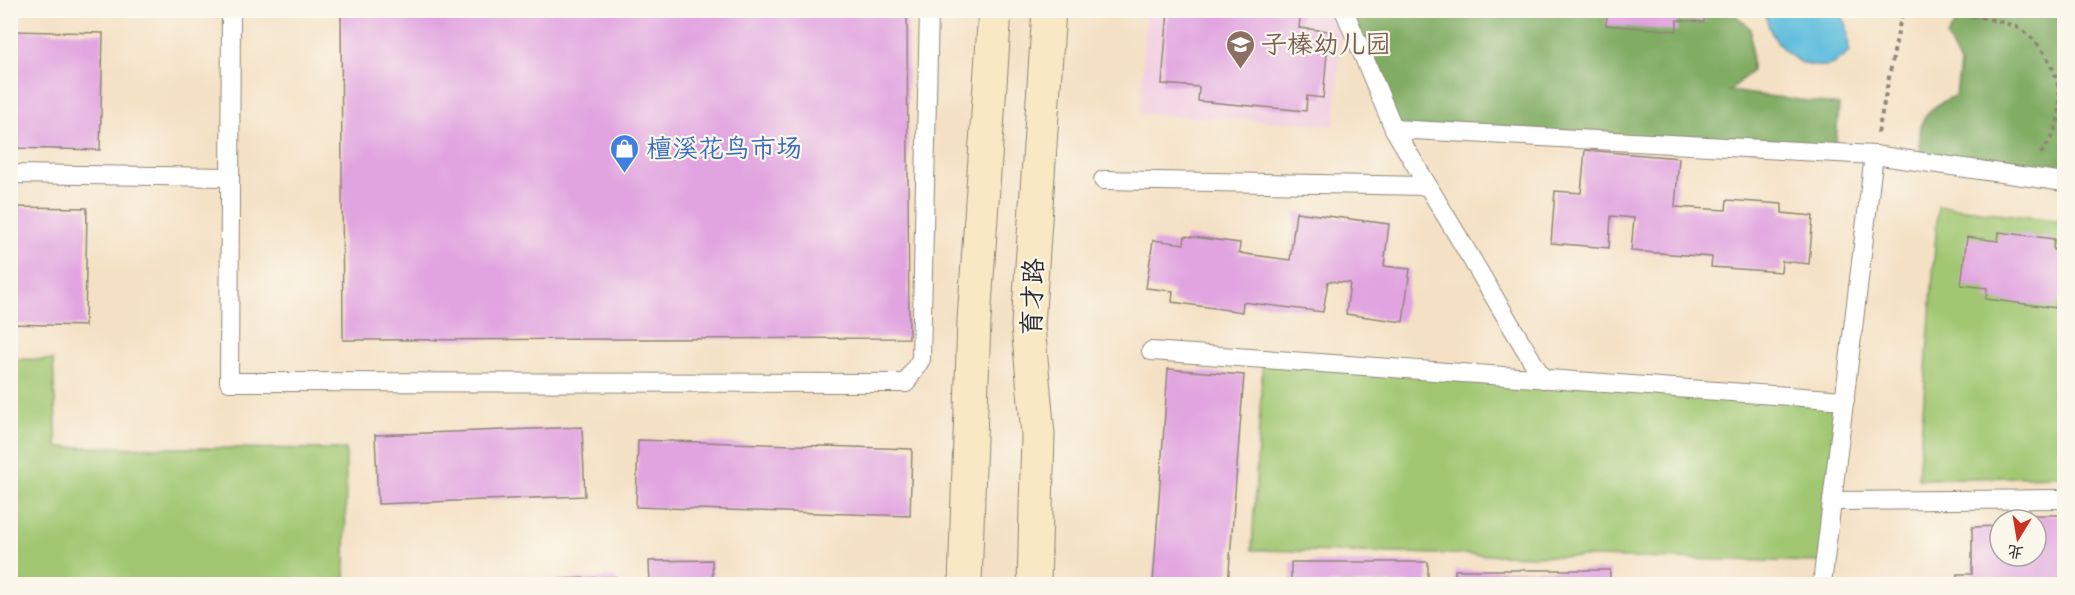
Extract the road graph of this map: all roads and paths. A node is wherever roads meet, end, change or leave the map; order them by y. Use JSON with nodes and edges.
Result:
{"nodes":[{"id":1,"x":231,"y":10,"type":"edge"},
{"id":2,"x":929,"y":10,"type":"edge"},
{"id":3,"x":995,"y":10,"type":"edge"},
{"id":4,"x":1049,"y":10,"type":"edge"},
{"id":5,"x":1344,"y":10,"type":"edge"},
{"id":6,"x":1912,"y":10,"type":"edge"},
{"id":7,"x":1936,"y":10,"type":"edge"},
{"id":8,"x":2058,"y":126,"type":"junction"},
{"id":9,"x":2064,"y":127,"type":"edge"},
{"id":10,"x":1394,"y":129,"type":"junction"},
{"id":11,"x":1874,"y":155,"type":"junction"},
{"id":12,"x":10,"y":174,"type":"edge"},
{"id":13,"x":2004,"y":174,"type":"junction"},
{"id":14,"x":230,"y":177,"type":"junction"},
{"id":15,"x":1103,"y":180,"type":"dead end"},
{"id":16,"x":2064,"y":182,"type":"edge"},
{"id":17,"x":1428,"y":186,"type":"junction"},
{"id":18,"x":1151,"y":351,"type":"dead end"},
{"id":19,"x":1544,"y":379,"type":"junction"},
{"id":20,"x":1845,"y":400,"type":"junction"},
{"id":21,"x":2064,"y":499,"type":"edge"},
{"id":22,"x":1832,"y":501,"type":"junction"},
{"id":23,"x":965,"y":585,"type":"edge"},
{"id":24,"x":1034,"y":585,"type":"edge"},
{"id":25,"x":1822,"y":585,"type":"edge"}],
"edges":[{"from":1,"to":14,"type":"lane"},
{"from":2,"to":14,"type":"lane"},
{"from":3,"to":23,"type":"street"},
{"from":4,"to":24,"type":"street","name":"育才路"},
{"from":5,"to":10,"type":"lane"},
{"from":6,"to":11,"type":"path"},
{"from":7,"to":8,"type":"path"},
{"from":8,"to":9,"type":"path"},
{"from":8,"to":13,"type":"path"},
{"from":10,"to":11,"type":"lane"},
{"from":10,"to":17,"type":"lane"},
{"from":11,"to":13,"type":"lane"},
{"from":11,"to":20,"type":"lane"},
{"from":12,"to":14,"type":"lane"},
{"from":13,"to":16,"type":"lane"},
{"from":15,"to":17,"type":"lane"},
{"from":17,"to":19,"type":"lane"},
{"from":18,"to":19,"type":"lane"},
{"from":19,"to":20,"type":"lane"},
{"from":20,"to":22,"type":"lane"},
{"from":21,"to":22,"type":"lane"},
{"from":22,"to":25,"type":"lane"}]}
